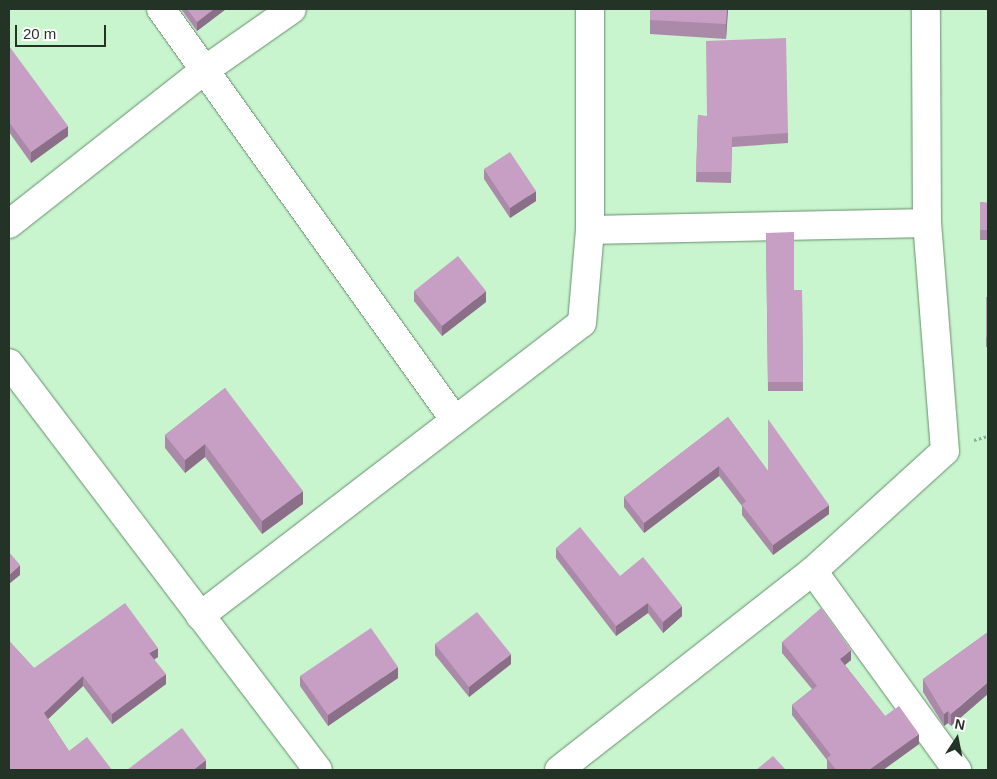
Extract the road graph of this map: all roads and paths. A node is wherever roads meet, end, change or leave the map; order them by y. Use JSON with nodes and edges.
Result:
{"nodes":[{"id":1,"x":161,"y":9,"type":"edge"},
{"id":2,"x":292,"y":9,"type":"edge"},
{"id":3,"x":590,"y":9,"type":"edge"},
{"id":4,"x":926,"y":9,"type":"edge"},
{"id":5,"x":205,"y":70,"type":"junction"},
{"id":6,"x":927,"y":223,"type":"junction"},
{"id":7,"x":9,"y":224,"type":"edge"},
{"id":8,"x":590,"y":230,"type":"junction"},
{"id":9,"x":9,"y":363,"type":"edge"},
{"id":10,"x":454,"y":419,"type":"junction"},
{"id":11,"x":813,"y":571,"type":"junction"},
{"id":12,"x":200,"y":616,"type":"junction"},
{"id":13,"x":318,"y":770,"type":"edge"},
{"id":14,"x":559,"y":770,"type":"edge"},
{"id":15,"x":956,"y":770,"type":"edge"}],
"edges":[{"from":1,"to":5,"type":"street"},
{"from":2,"to":5,"type":"street"},
{"from":3,"to":8,"type":"street"},
{"from":4,"to":6,"type":"street"},
{"from":5,"to":7,"type":"street"},
{"from":5,"to":10,"type":"street"},
{"from":6,"to":8,"type":"street"},
{"from":6,"to":11,"type":"street"},
{"from":8,"to":10,"type":"street"},
{"from":9,"to":12,"type":"street"},
{"from":10,"to":12,"type":"street"},
{"from":11,"to":14,"type":"street"},
{"from":11,"to":15,"type":"street"},
{"from":12,"to":13,"type":"street"}]}
